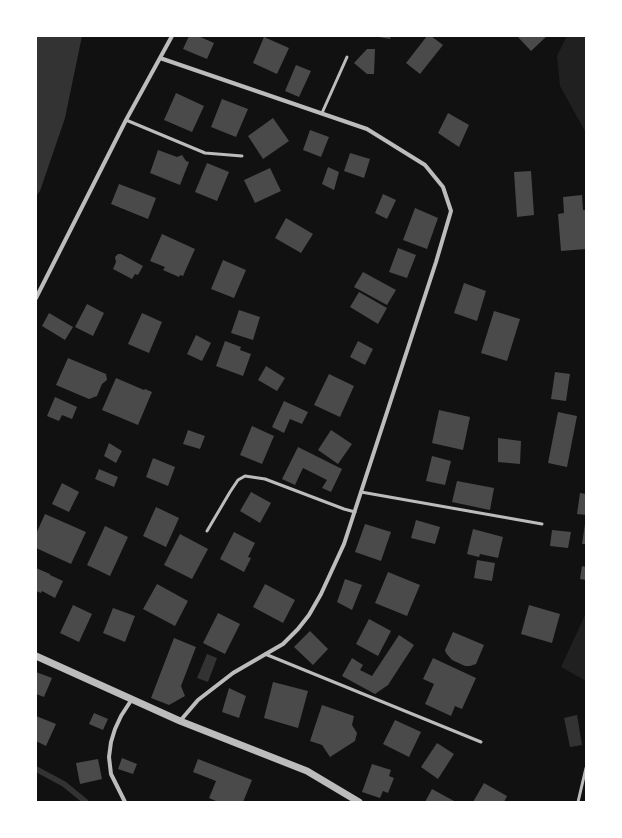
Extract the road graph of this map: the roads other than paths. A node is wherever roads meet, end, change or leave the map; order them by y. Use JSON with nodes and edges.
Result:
{"nodes":[{"id":1,"x":172,"y":36,"type":"edge"},
{"id":2,"x":347,"y":57,"type":"dead end"},
{"id":3,"x":160,"y":58,"type":"junction"},
{"id":4,"x":322,"y":113,"type":"junction"},
{"id":5,"x":126,"y":120,"type":"junction"},
{"id":6,"x":242,"y":156,"type":"dead end"},
{"id":7,"x":36,"y":298,"type":"edge"},
{"id":8,"x":361,"y":492,"type":"junction"},
{"id":9,"x":355,"y":512,"type":"junction"},
{"id":10,"x":542,"y":524,"type":"dead end"},
{"id":11,"x":207,"y":531,"type":"dead end"},
{"id":12,"x":265,"y":654,"type":"junction"},
{"id":13,"x":36,"y":656,"type":"edge"},
{"id":14,"x":132,"y":699,"type":"junction"},
{"id":15,"x":180,"y":721,"type":"junction"},
{"id":16,"x":481,"y":742,"type":"dead end"},
{"id":17,"x":586,"y":768,"type":"edge"},
{"id":18,"x":125,"y":802,"type":"edge"},
{"id":19,"x":359,"y":802,"type":"edge"},
{"id":20,"x":578,"y":802,"type":"edge"}],
"edges":[{"from":1,"to":3,"type":"street"},
{"from":2,"to":4,"type":"lane"},
{"from":3,"to":4,"type":"street"},
{"from":3,"to":5,"type":"street"},
{"from":4,"to":8,"type":"street"},
{"from":5,"to":6,"type":"lane"},
{"from":5,"to":7,"type":"street"},
{"from":8,"to":9,"type":"street"},
{"from":8,"to":10,"type":"lane"},
{"from":9,"to":11,"type":"lane"},
{"from":9,"to":12,"type":"street"},
{"from":12,"to":15,"type":"street"},
{"from":12,"to":16,"type":"lane"},
{"from":13,"to":14,"type":"street"},
{"from":14,"to":15,"type":"street"},
{"from":14,"to":18,"type":"street"},
{"from":15,"to":19,"type":"street"},
{"from":17,"to":20,"type":"lane"}]}
